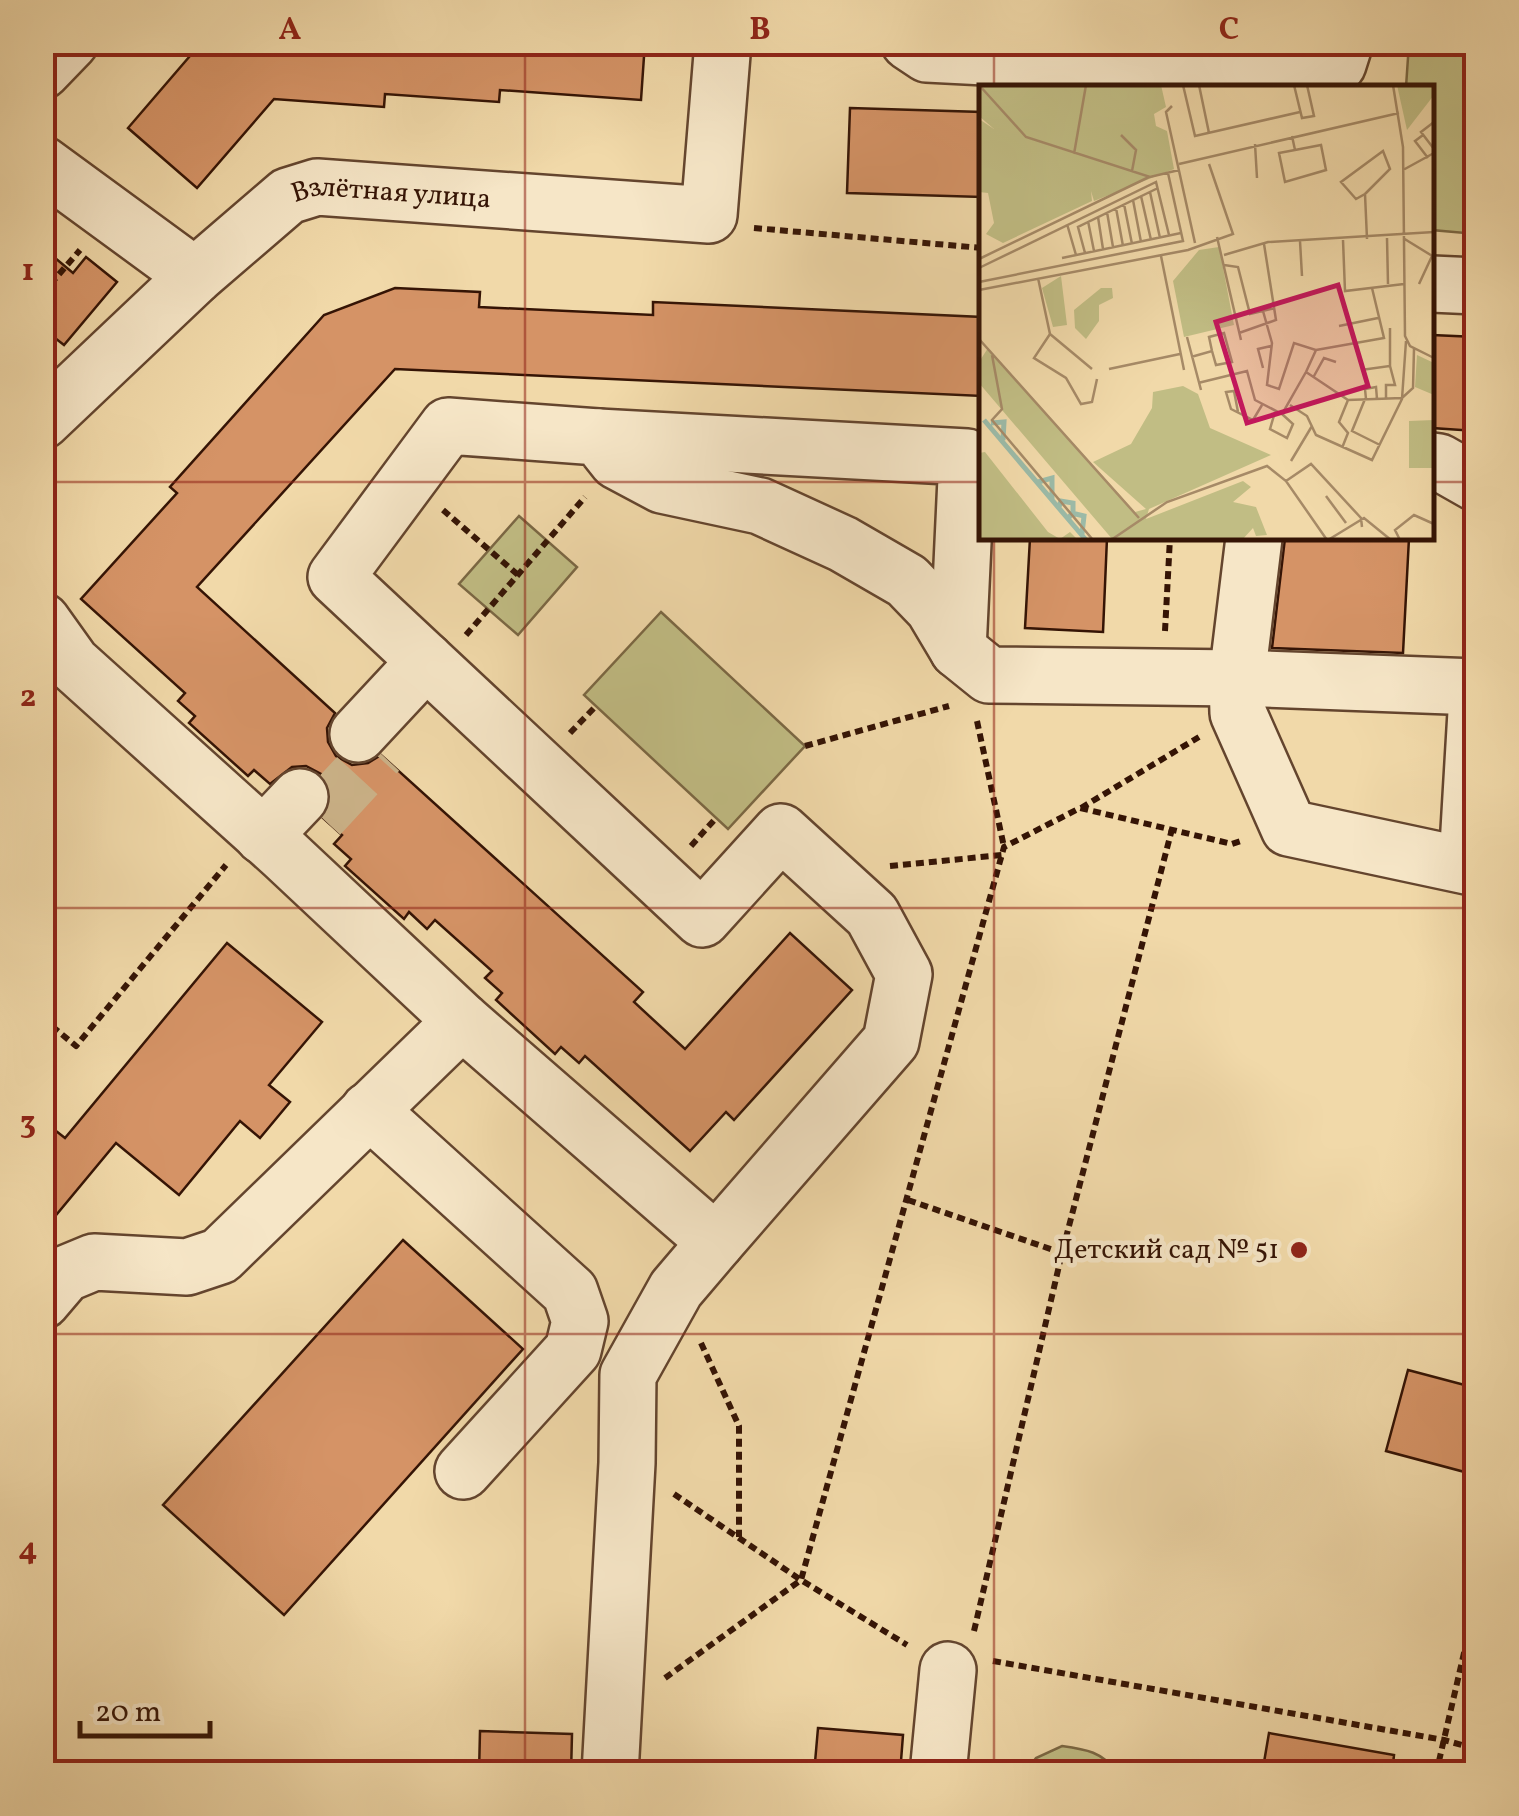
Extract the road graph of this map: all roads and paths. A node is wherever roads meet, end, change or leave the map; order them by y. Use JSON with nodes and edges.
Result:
{"nodes":[{"id":1,"x":70,"y":42,"type":"edge"},
{"id":2,"x":722,"y":42,"type":"edge"},
{"id":3,"x":909,"y":42,"type":"edge"},
{"id":4,"x":1345,"y":42,"type":"edge"},
{"id":5,"x":42,"y":71,"type":"edge"},
{"id":6,"x":42,"y":164,"type":"edge"},
{"id":7,"x":709,"y":215,"type":"junction"},
{"id":8,"x":979,"y":248,"type":"edge"},
{"id":9,"x":195,"y":276,"type":"junction"},
{"id":10,"x":1434,"y":284,"type":"edge"},
{"id":11,"x":1476,"y":286,"type":"edge"},
{"id":12,"x":42,"y":421,"type":"edge"},
{"id":13,"x":608,"y":449,"type":"junction"},
{"id":14,"x":1434,"y":462,"type":"edge"},
{"id":15,"x":408,"y":480,"type":"junction"},
{"id":16,"x":1476,"y":484,"type":"edge"},
{"id":17,"x":1170,"y":540,"type":"edge"},
{"id":18,"x":1254,"y":540,"type":"edge"},
{"id":19,"x":518,"y":575,"type":"junction"},
{"id":20,"x":491,"y":606,"type":"dead end"},
{"id":21,"x":958,"y":650,"type":"junction"},
{"id":22,"x":52,"y":658,"type":"edge"},
{"id":23,"x":436,"y":671,"type":"junction"},
{"id":24,"x":1163,"y":677,"type":"junction"},
{"id":25,"x":1476,"y":688,"type":"edge"},
{"id":26,"x":1237,"y":696,"type":"junction"},
{"id":27,"x":954,"y":705,"type":"dead end"},
{"id":28,"x":596,"y":706,"type":"dead end"},
{"id":29,"x":1476,"y":712,"type":"edge"},
{"id":30,"x":976,"y":718,"type":"dead end"},
{"id":31,"x":576,"y":727,"type":"dead end"},
{"id":32,"x":369,"y":743,"type":"tunnel mouth"},
{"id":33,"x":806,"y":746,"type":"dead end"},
{"id":34,"x":1080,"y":808,"type":"junction"},
{"id":35,"x":716,"y":818,"type":"dead end"},
{"id":36,"x":285,"y":826,"type":"junction"},
{"id":37,"x":1289,"y":828,"type":"junction"},
{"id":38,"x":1172,"y":829,"type":"junction"},
{"id":39,"x":697,"y":840,"type":"dead end"},
{"id":40,"x":1004,"y":851,"type":"junction"},
{"id":41,"x":888,"y":866,"type":"dead end"},
{"id":42,"x":1472,"y":866,"type":"edge"},
{"id":43,"x":42,"y":1018,"type":"edge"},
{"id":44,"x":462,"y":1020,"type":"junction"},
{"id":45,"x":370,"y":1110,"type":"junction"},
{"id":46,"x":908,"y":1200,"type":"junction"},
{"id":47,"x":716,"y":1242,"type":"junction"},
{"id":48,"x":1062,"y":1253,"type":"junction"},
{"id":49,"x":676,"y":1289,"type":"junction"},
{"id":50,"x":42,"y":1301,"type":"edge"},
{"id":51,"x":627,"y":1463,"type":"junction"},
{"id":52,"x":463,"y":1472,"type":"dead end"},
{"id":53,"x":740,"y":1538,"type":"junction"},
{"id":54,"x":801,"y":1580,"type":"junction"},
{"id":55,"x":1467,"y":1640,"type":"dead end"},
{"id":56,"x":961,"y":1652,"type":"junction"},
{"id":57,"x":613,"y":1716,"type":"junction"},
{"id":58,"x":1444,"y":1740,"type":"junction"},
{"id":59,"x":1476,"y":1749,"type":"edge"},
{"id":60,"x":610,"y":1774,"type":"edge"},
{"id":61,"x":938,"y":1774,"type":"edge"},
{"id":62,"x":1436,"y":1774,"type":"edge"}],
"edges":[{"from":1,"to":5,"type":"street"},
{"from":2,"to":7,"type":"street"},
{"from":3,"to":4,"type":"street"},
{"from":6,"to":9,"type":"street"},
{"from":7,"to":8,"type":"path"},
{"from":7,"to":9,"type":"street","name":"Взлётная улица"},
{"from":9,"to":12,"type":"street","name":"Взлётная улица"},
{"from":10,"to":11,"type":"street"},
{"from":13,"to":15,"type":"street"},
{"from":13,"to":19,"type":"path"},
{"from":13,"to":21,"type":"street"},
{"from":13,"to":21,"type":"street"},
{"from":14,"to":16,"type":"street"},
{"from":15,"to":19,"type":"path"},
{"from":15,"to":23,"type":"street"},
{"from":17,"to":24,"type":"path"},
{"from":18,"to":26,"type":"street"},
{"from":19,"to":20,"type":"path"},
{"from":21,"to":24,"type":"street"},
{"from":22,"to":36,"type":"street"},
{"from":23,"to":32,"type":"street"},
{"from":23,"to":47,"type":"street"},
{"from":24,"to":26,"type":"street"},
{"from":25,"to":26,"type":"street"},
{"from":26,"to":34,"type":"path"},
{"from":26,"to":37,"type":"street"},
{"from":27,"to":33,"type":"path"},
{"from":28,"to":31,"type":"path"},
{"from":29,"to":42,"type":"street"},
{"from":30,"to":40,"type":"path"},
{"from":34,"to":38,"type":"path"},
{"from":34,"to":40,"type":"path"},
{"from":35,"to":39,"type":"path"},
{"from":36,"to":43,"type":"path"},
{"from":36,"to":44,"type":"street"},
{"from":37,"to":38,"type":"path"},
{"from":37,"to":42,"type":"street"},
{"from":38,"to":48,"type":"path"},
{"from":40,"to":41,"type":"path"},
{"from":40,"to":46,"type":"path"},
{"from":44,"to":45,"type":"street"},
{"from":44,"to":47,"type":"street"},
{"from":45,"to":50,"type":"street"},
{"from":45,"to":52,"type":"street"},
{"from":46,"to":48,"type":"path"},
{"from":46,"to":54,"type":"path"},
{"from":47,"to":49,"type":"street"},
{"from":48,"to":56,"type":"path"},
{"from":49,"to":51,"type":"street"},
{"from":49,"to":53,"type":"path"},
{"from":51,"to":53,"type":"path"},
{"from":51,"to":57,"type":"street"},
{"from":53,"to":54,"type":"path"},
{"from":54,"to":56,"type":"path"},
{"from":54,"to":57,"type":"path"},
{"from":55,"to":58,"type":"path"},
{"from":56,"to":58,"type":"path"},
{"from":56,"to":61,"type":"street"},
{"from":57,"to":60,"type":"street"},
{"from":58,"to":59,"type":"path"},
{"from":58,"to":62,"type":"path"}]}
